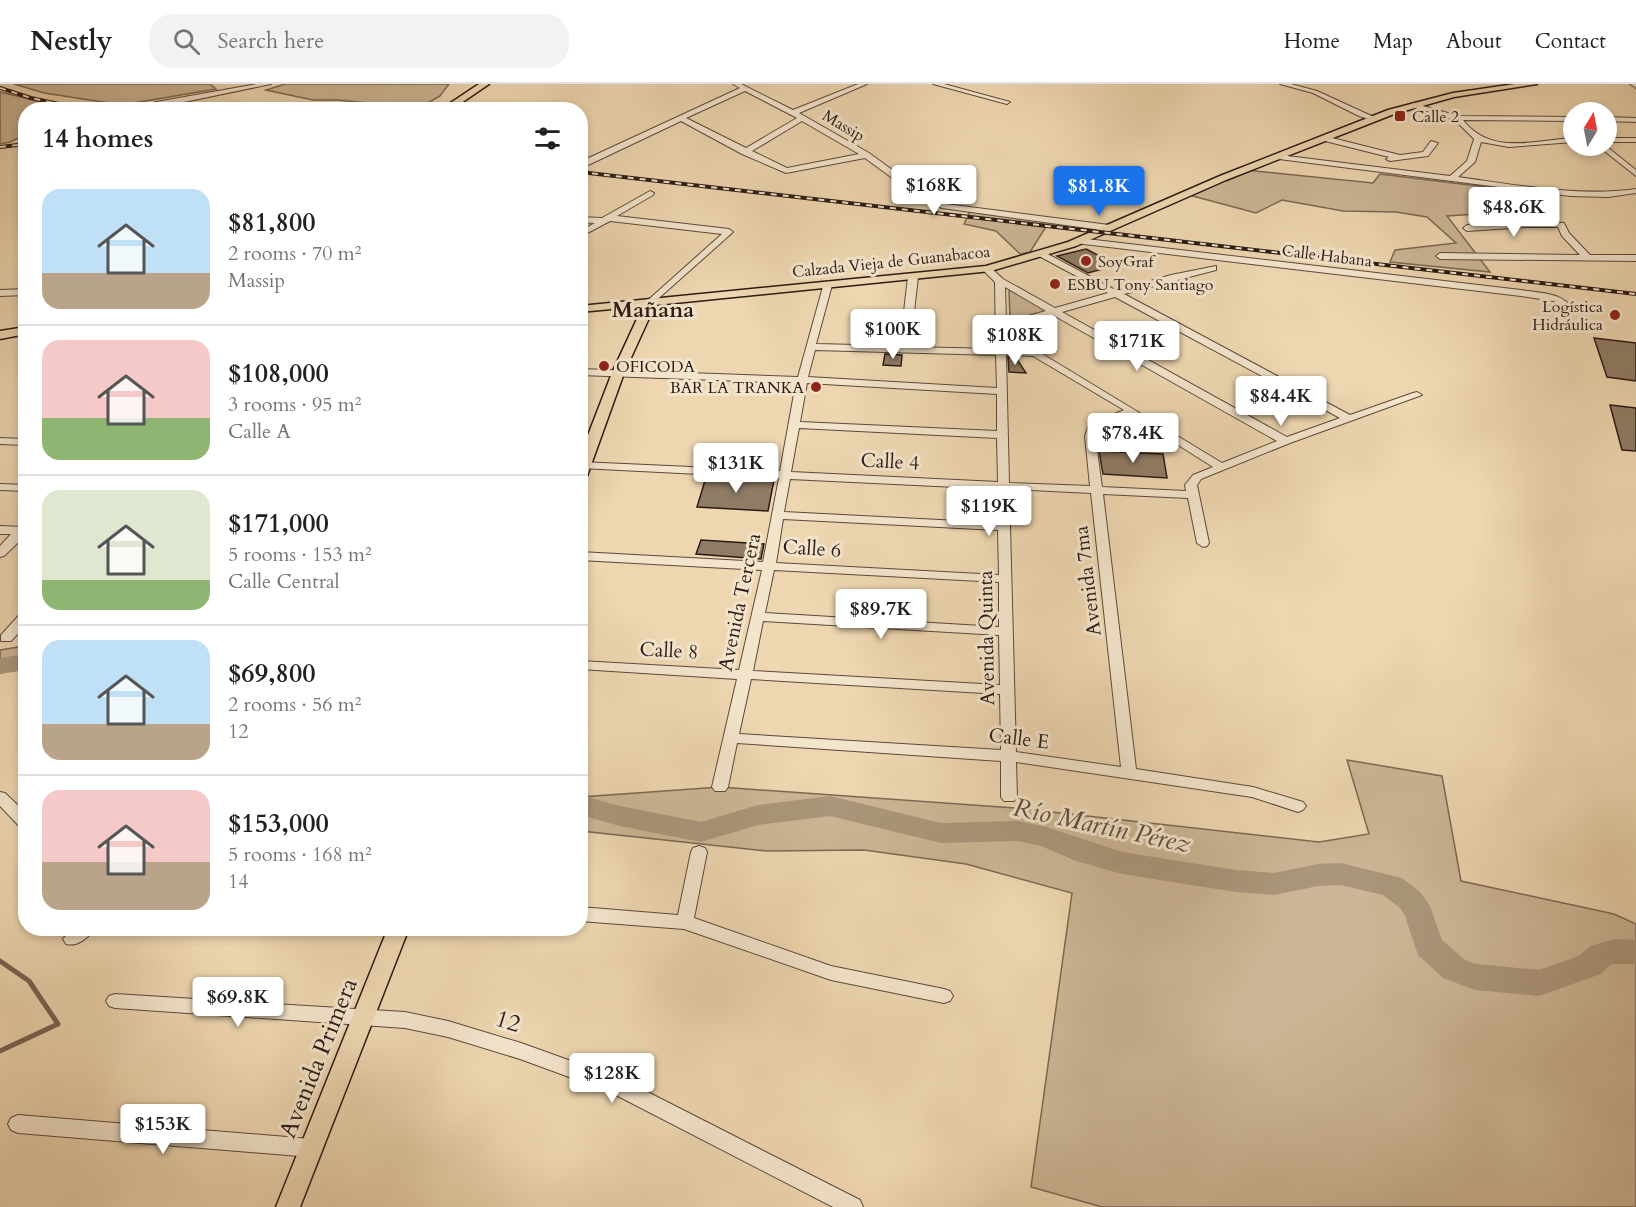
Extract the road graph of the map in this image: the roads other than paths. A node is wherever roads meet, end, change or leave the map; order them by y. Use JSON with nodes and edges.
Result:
{"nodes":[{"id":1,"x":268,"y":84,"type":"edge"},
{"id":2,"x":485,"y":84,"type":"edge"},
{"id":3,"x":736,"y":84,"type":"edge"},
{"id":4,"x":864,"y":84,"type":"edge"},
{"id":5,"x":936,"y":84,"type":"edge"},
{"id":6,"x":1283,"y":84,"type":"edge"},
{"id":7,"x":1533,"y":84,"type":"edge"},
{"id":8,"x":744,"y":89,"type":"junction"},
{"id":9,"x":458,"y":90,"type":"dead end"},
{"id":10,"x":167,"y":102,"type":"edge"},
{"id":11,"x":444,"y":102,"type":"edge"},
{"id":12,"x":457,"y":102,"type":"edge"},
{"id":13,"x":1007,"y":102,"type":"dead end"},
{"id":14,"x":1413,"y":105,"type":"junction"},
{"id":15,"x":793,"y":113,"type":"junction"},
{"id":16,"x":802,"y":118,"type":"junction"},
{"id":17,"x":1458,"y":118,"type":"junction"},
{"id":18,"x":682,"y":119,"type":"junction"},
{"id":19,"x":1374,"y":119,"type":"junction"},
{"id":20,"x":1617,"y":119,"type":"edge"},
{"id":21,"x":1563,"y":120,"type":"edge"},
{"id":22,"x":1636,"y":120,"type":"edge"},
{"id":23,"x":1328,"y":139,"type":"junction"},
{"id":24,"x":1478,"y":139,"type":"junction"},
{"id":25,"x":1563,"y":140,"type":"edge"},
{"id":26,"x":1617,"y":140,"type":"edge"},
{"id":27,"x":1636,"y":140,"type":"edge"},
{"id":28,"x":1434,"y":143,"type":"dead end"},
{"id":29,"x":745,"y":152,"type":"junction"},
{"id":30,"x":866,"y":155,"type":"junction"},
{"id":31,"x":1614,"y":156,"type":"edge"},
{"id":32,"x":1280,"y":157,"type":"junction"},
{"id":33,"x":1398,"y":157,"type":"junction"},
{"id":34,"x":588,"y":162,"type":"edge"},
{"id":35,"x":1621,"y":162,"type":"junction"},
{"id":36,"x":1636,"y":162,"type":"edge"},
{"id":37,"x":1376,"y":170,"type":"junction"},
{"id":38,"x":1636,"y":174,"type":"edge"},
{"id":39,"x":1452,"y":179,"type":"junction"},
{"id":40,"x":1636,"y":191,"type":"edge"},
{"id":41,"x":650,"y":193,"type":"dead end"},
{"id":42,"x":588,"y":219,"type":"edge"},
{"id":43,"x":607,"y":220,"type":"junction"},
{"id":44,"x":1109,"y":228,"type":"junction"},
{"id":45,"x":1467,"y":228,"type":"dead end"},
{"id":46,"x":588,"y":231,"type":"edge"},
{"id":47,"x":1078,"y":241,"type":"junction"},
{"id":48,"x":1042,"y":254,"type":"junction"},
{"id":49,"x":1440,"y":256,"type":"dead end"},
{"id":50,"x":1588,"y":258,"type":"junction"},
{"id":51,"x":1636,"y":258,"type":"edge"},
{"id":52,"x":1213,"y":268,"type":"dead end"},
{"id":53,"x":987,"y":269,"type":"junction"},
{"id":54,"x":913,"y":278,"type":"junction"},
{"id":55,"x":1000,"y":281,"type":"junction"},
{"id":56,"x":827,"y":285,"type":"junction"},
{"id":57,"x":18,"y":292,"type":"edge"},
{"id":58,"x":0,"y":293,"type":"edge"},
{"id":59,"x":1117,"y":293,"type":"junction"},
{"id":60,"x":650,"y":303,"type":"junction"},
{"id":61,"x":588,"y":308,"type":"edge"},
{"id":62,"x":1566,"y":309,"type":"dead end"},
{"id":63,"x":1058,"y":311,"type":"junction"},
{"id":64,"x":1001,"y":330,"type":"junction"},
{"id":65,"x":18,"y":332,"type":"edge"},
{"id":66,"x":0,"y":335,"type":"edge"},
{"id":67,"x":813,"y":347,"type":"junction"},
{"id":68,"x":905,"y":350,"type":"junction"},
{"id":69,"x":1002,"y":353,"type":"junction"},
{"id":70,"x":1033,"y":353,"type":"junction"},
{"id":71,"x":588,"y":372,"type":"edge"},
{"id":72,"x":618,"y":373,"type":"junction"},
{"id":73,"x":802,"y":380,"type":"junction"},
{"id":74,"x":1002,"y":392,"type":"junction"},
{"id":75,"x":1416,"y":395,"type":"dead end"},
{"id":76,"x":1132,"y":411,"type":"junction"},
{"id":77,"x":1348,"y":418,"type":"junction"},
{"id":78,"x":795,"y":425,"type":"junction"},
{"id":79,"x":1002,"y":435,"type":"junction"},
{"id":80,"x":0,"y":441,"type":"edge"},
{"id":81,"x":1286,"y":441,"type":"junction"},
{"id":82,"x":18,"y":442,"type":"edge"},
{"id":83,"x":588,"y":453,"type":"edge"},
{"id":84,"x":1221,"y":467,"type":"junction"},
{"id":85,"x":588,"y":469,"type":"edge"},
{"id":86,"x":786,"y":475,"type":"junction"},
{"id":87,"x":1004,"y":485,"type":"junction"},
{"id":88,"x":0,"y":487,"type":"edge"},
{"id":89,"x":18,"y":488,"type":"edge"},
{"id":90,"x":1096,"y":490,"type":"junction"},
{"id":91,"x":1193,"y":495,"type":"junction"},
{"id":92,"x":778,"y":515,"type":"junction"},
{"id":93,"x":1004,"y":527,"type":"junction"},
{"id":94,"x":0,"y":530,"type":"edge"},
{"id":95,"x":18,"y":531,"type":"edge"},
{"id":96,"x":18,"y":536,"type":"edge"},
{"id":97,"x":1203,"y":543,"type":"dead end"},
{"id":98,"x":0,"y":553,"type":"edge"},
{"id":99,"x":588,"y":556,"type":"edge"},
{"id":100,"x":769,"y":565,"type":"junction"},
{"id":101,"x":1005,"y":579,"type":"junction"},
{"id":102,"x":758,"y":617,"type":"junction"},
{"id":103,"x":18,"y":625,"type":"edge"},
{"id":104,"x":1005,"y":631,"type":"junction"},
{"id":105,"x":6,"y":638,"type":"dead end"},
{"id":106,"x":588,"y":665,"type":"edge"},
{"id":107,"x":745,"y":674,"type":"junction"},
{"id":108,"x":1007,"y":690,"type":"junction"},
{"id":109,"x":731,"y":738,"type":"junction"},
{"id":110,"x":1008,"y":756,"type":"junction"},
{"id":111,"x":1129,"y":775,"type":"junction"},
{"id":112,"x":720,"y":787,"type":"dead end"},
{"id":113,"x":0,"y":797,"type":"edge"},
{"id":114,"x":1009,"y":797,"type":"dead end"},
{"id":115,"x":1298,"y":806,"type":"dead end"},
{"id":116,"x":18,"y":815,"type":"edge"},
{"id":117,"x":699,"y":852,"type":"dead end"},
{"id":118,"x":588,"y":915,"type":"edge"},
{"id":119,"x":685,"y":922,"type":"junction"},
{"id":120,"x":76,"y":936,"type":"edge"},
{"id":121,"x":396,"y":936,"type":"edge"},
{"id":122,"x":72,"y":939,"type":"dead end"},
{"id":123,"x":944,"y":996,"type":"dead end"},
{"id":124,"x":115,"y":1001,"type":"dead end"},
{"id":125,"x":363,"y":1018,"type":"junction"},
{"id":126,"x":18,"y":1124,"type":"dead end"},
{"id":127,"x":311,"y":1148,"type":"junction"},
{"id":128,"x":288,"y":1207,"type":"edge"},
{"id":129,"x":853,"y":1207,"type":"edge"}],
"edges":[{"from":1,"to":10,"type":"street"},
{"from":2,"to":12,"type":"main road"},
{"from":3,"to":8,"type":"street","name":"Massip"},
{"from":4,"to":15,"type":"street"},
{"from":5,"to":13,"type":"street"},
{"from":6,"to":19,"type":"street"},
{"from":7,"to":14,"type":"main road","name":"Calzada Vieja de Guanabacoa"},
{"from":8,"to":15,"type":"street","name":"Massip"},
{"from":8,"to":18,"type":"street"},
{"from":9,"to":11,"type":"main road"},
{"from":14,"to":17,"type":"street"},
{"from":14,"to":19,"type":"main road","name":"Calzada Vieja de Guanabacoa"},
{"from":15,"to":16,"type":"street","name":"Massip"},
{"from":16,"to":29,"type":"street"},
{"from":16,"to":30,"type":"street","name":"Massip"},
{"from":17,"to":21,"type":"street"},
{"from":17,"to":24,"type":"street"},
{"from":18,"to":29,"type":"street"},
{"from":18,"to":34,"type":"street"},
{"from":19,"to":23,"type":"main road","name":"Calzada Vieja de Guanabacoa"},
{"from":20,"to":22,"type":"street"},
{"from":23,"to":32,"type":"main road","name":"Calzada Vieja de Guanabacoa"},
{"from":23,"to":33,"type":"street"},
{"from":24,"to":25,"type":"street"},
{"from":24,"to":39,"type":"street"},
{"from":26,"to":27,"type":"street"},
{"from":28,"to":33,"type":"street"},
{"from":29,"to":30,"type":"street"},
{"from":30,"to":44,"type":"street","name":"Massip"},
{"from":31,"to":35,"type":"street"},
{"from":32,"to":37,"type":"street"},
{"from":32,"to":44,"type":"main road","name":"Calzada Vieja de Guanabacoa"},
{"from":33,"to":37,"type":"street"},
{"from":35,"to":36,"type":"street"},
{"from":35,"to":38,"type":"street"},
{"from":37,"to":39,"type":"street"},
{"from":39,"to":40,"type":"street"},
{"from":41,"to":43,"type":"street"},
{"from":42,"to":43,"type":"street"},
{"from":43,"to":46,"type":"street"},
{"from":43,"to":60,"type":"street"},
{"from":44,"to":47,"type":"main road","name":"Calzada Vieja de Guanabacoa"},
{"from":45,"to":50,"type":"street"},
{"from":47,"to":48,"type":"main road","name":"Calzada Vieja de Guanabacoa"},
{"from":47,"to":62,"type":"street","name":"Calle Habana"},
{"from":48,"to":53,"type":"main road","name":"Calzada Vieja de Guanabacoa"},
{"from":48,"to":59,"type":"street"},
{"from":49,"to":50,"type":"street"},
{"from":50,"to":51,"type":"street"},
{"from":52,"to":59,"type":"street"},
{"from":53,"to":54,"type":"main road","name":"Calzada Vieja de Guanabacoa"},
{"from":53,"to":55,"type":"street"},
{"from":54,"to":56,"type":"main road","name":"Calzada Vieja de Guanabacoa"},
{"from":54,"to":68,"type":"street"},
{"from":55,"to":63,"type":"street"},
{"from":55,"to":64,"type":"street","name":"Avenida Quinta"},
{"from":56,"to":60,"type":"main road","name":"Calzada Vieja de Guanabacoa"},
{"from":56,"to":67,"type":"street","name":"Avenida Tercera"},
{"from":57,"to":58,"type":"street"},
{"from":59,"to":63,"type":"street"},
{"from":59,"to":77,"type":"street"},
{"from":60,"to":61,"type":"main road","name":"Calzada Vieja de Guanabacoa"},
{"from":60,"to":72,"type":"main road"},
{"from":63,"to":64,"type":"street"},
{"from":63,"to":81,"type":"street"},
{"from":64,"to":69,"type":"street","name":"Avenida Quinta"},
{"from":64,"to":70,"type":"street"},
{"from":65,"to":66,"type":"main road"},
{"from":67,"to":68,"type":"street"},
{"from":67,"to":73,"type":"street","name":"Avenida Tercera"},
{"from":68,"to":69,"type":"street"},
{"from":69,"to":70,"type":"street"},
{"from":69,"to":74,"type":"street","name":"Avenida Quinta"},
{"from":70,"to":76,"type":"street"},
{"from":71,"to":72,"type":"street"},
{"from":72,"to":73,"type":"street"},
{"from":72,"to":83,"type":"main road"},
{"from":73,"to":74,"type":"street"},
{"from":73,"to":78,"type":"street","name":"Avenida Tercera"},
{"from":74,"to":79,"type":"street","name":"Avenida Quinta"},
{"from":75,"to":77,"type":"street"},
{"from":76,"to":84,"type":"street"},
{"from":76,"to":90,"type":"street","name":"Avenida 7ma"},
{"from":77,"to":81,"type":"street"},
{"from":78,"to":79,"type":"street"},
{"from":78,"to":86,"type":"street","name":"Avenida Tercera"},
{"from":79,"to":87,"type":"street","name":"Avenida Quinta"},
{"from":80,"to":82,"type":"street"},
{"from":81,"to":84,"type":"street"},
{"from":84,"to":91,"type":"street"},
{"from":85,"to":86,"type":"street","name":"Calle 4"},
{"from":86,"to":87,"type":"street","name":"Calle 4"},
{"from":86,"to":92,"type":"street","name":"Avenida Tercera"},
{"from":87,"to":90,"type":"street","name":"Calle 4"},
{"from":87,"to":93,"type":"street","name":"Avenida Quinta"},
{"from":88,"to":89,"type":"street"},
{"from":90,"to":91,"type":"street","name":"Calle 4"},
{"from":90,"to":111,"type":"street","name":"Avenida 7ma"},
{"from":91,"to":97,"type":"street"},
{"from":92,"to":93,"type":"street"},
{"from":92,"to":100,"type":"street","name":"Avenida Tercera"},
{"from":93,"to":101,"type":"street","name":"Avenida Quinta"},
{"from":94,"to":95,"type":"street"},
{"from":96,"to":98,"type":"street"},
{"from":99,"to":100,"type":"street","name":"Calle 6"},
{"from":100,"to":101,"type":"street","name":"Calle 6"},
{"from":100,"to":102,"type":"street","name":"Avenida Tercera"},
{"from":101,"to":104,"type":"street","name":"Avenida Quinta"},
{"from":102,"to":104,"type":"street"},
{"from":102,"to":107,"type":"street","name":"Avenida Tercera"},
{"from":103,"to":105,"type":"street"},
{"from":104,"to":108,"type":"street","name":"Avenida Quinta"},
{"from":106,"to":107,"type":"street","name":"Calle 8"},
{"from":107,"to":108,"type":"street","name":"Calle 8"},
{"from":107,"to":109,"type":"street","name":"Avenida Tercera"},
{"from":108,"to":110,"type":"street","name":"Avenida Quinta"},
{"from":109,"to":110,"type":"street","name":"Calle E"},
{"from":109,"to":112,"type":"street","name":"Avenida Tercera"},
{"from":110,"to":111,"type":"street","name":"Calle E"},
{"from":110,"to":114,"type":"street","name":"Avenida Quinta"},
{"from":111,"to":115,"type":"street","name":"Calle E"},
{"from":113,"to":116,"type":"street"},
{"from":117,"to":119,"type":"street"},
{"from":118,"to":119,"type":"street"},
{"from":119,"to":123,"type":"street"},
{"from":120,"to":122,"type":"street"},
{"from":121,"to":125,"type":"main road","name":"Avenida Primera"},
{"from":124,"to":125,"type":"street","name":"12"},
{"from":125,"to":127,"type":"main road","name":"Avenida Primera"},
{"from":125,"to":129,"type":"street","name":"12"},
{"from":126,"to":127,"type":"street"},
{"from":127,"to":128,"type":"main road","name":"Avenida Primera"}]}
